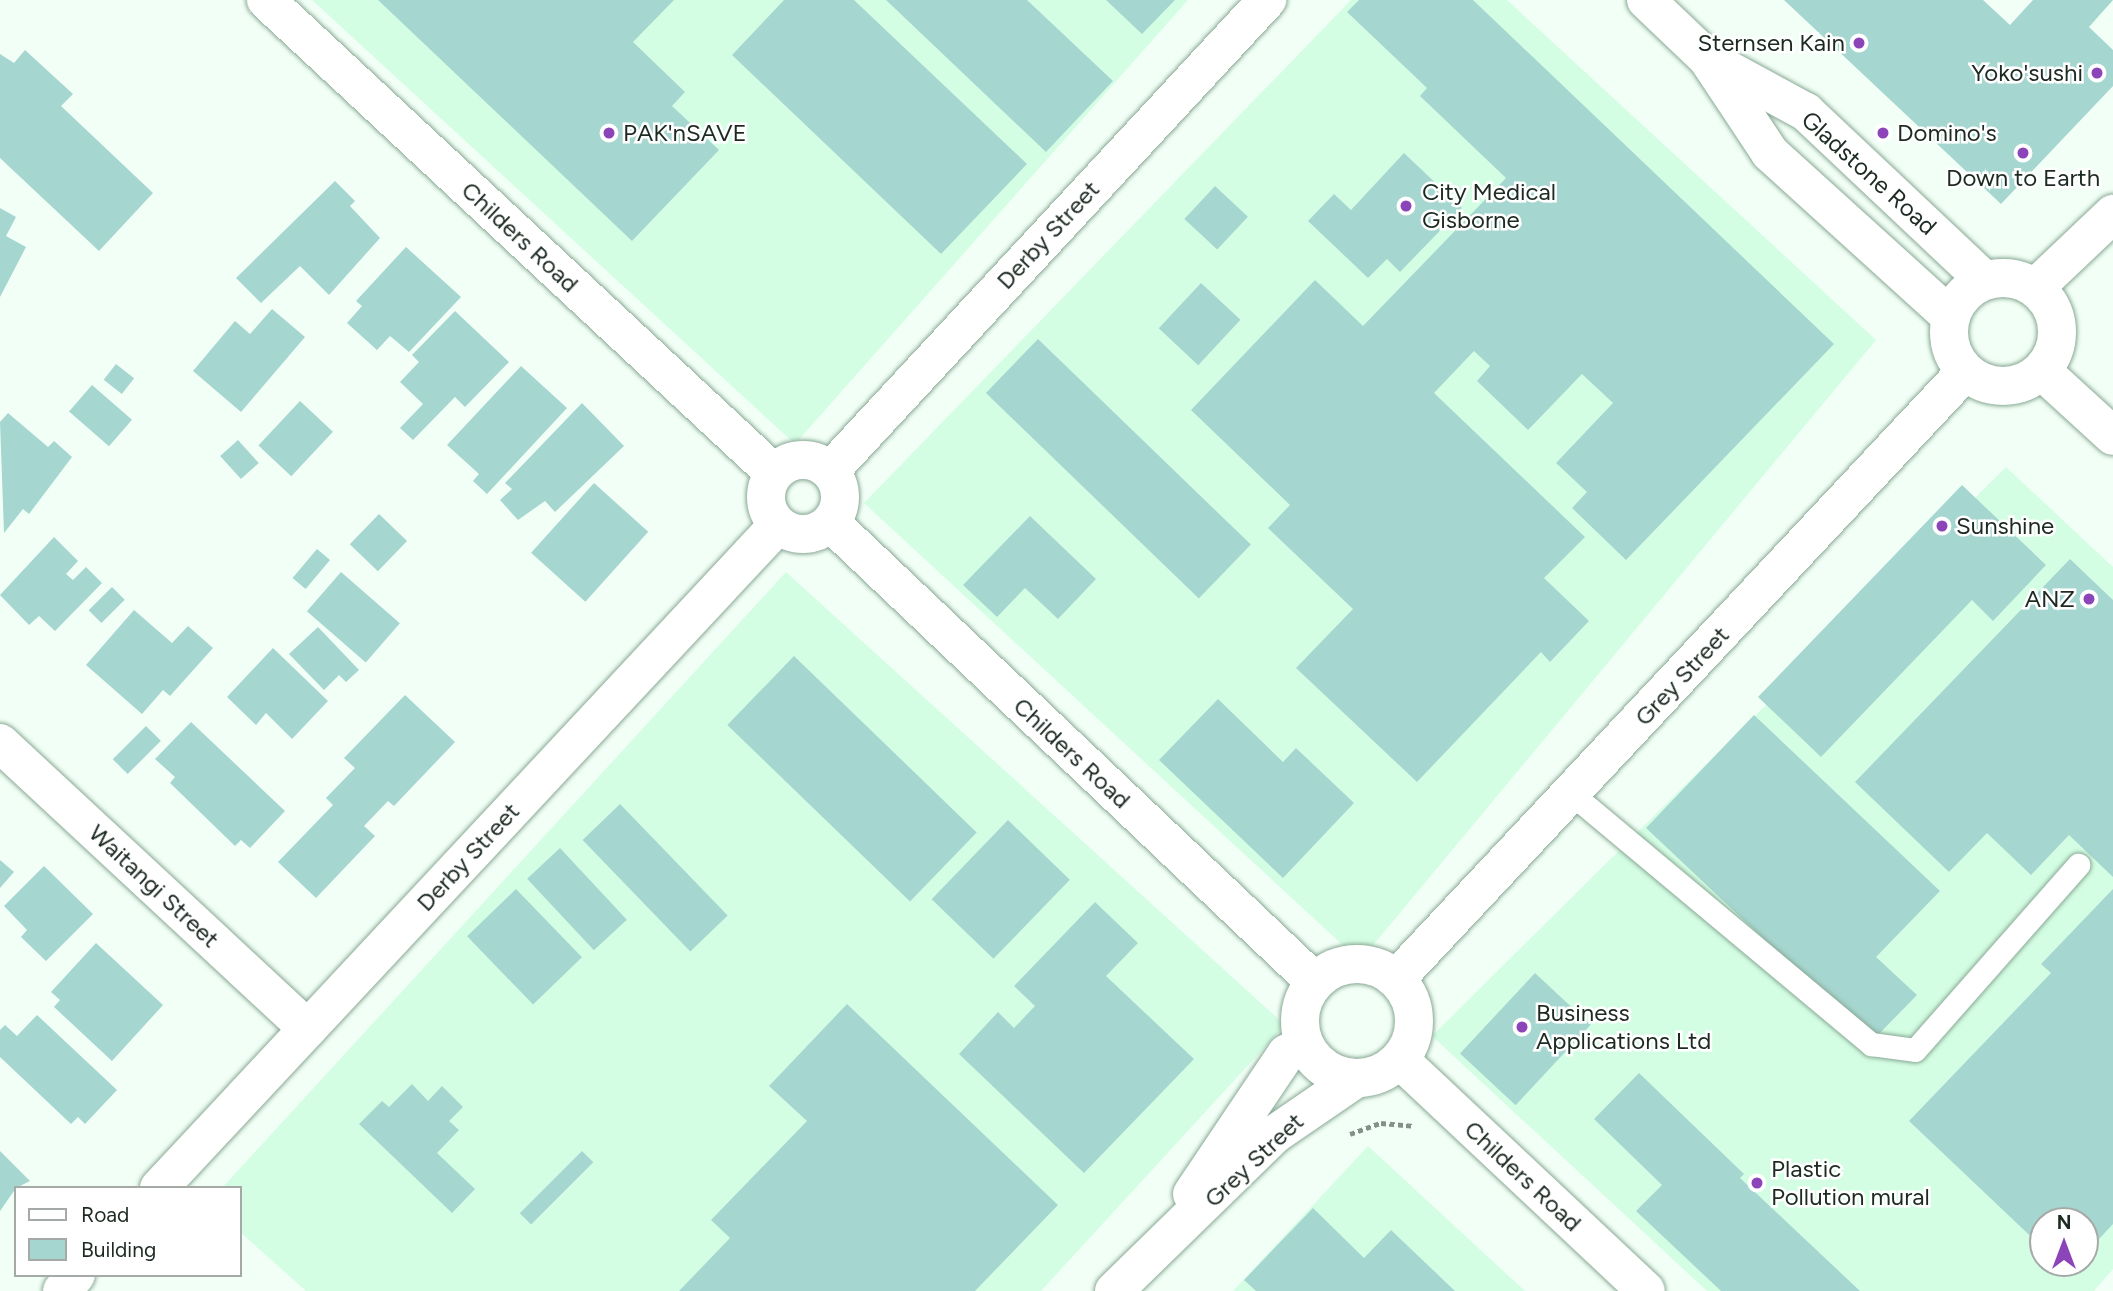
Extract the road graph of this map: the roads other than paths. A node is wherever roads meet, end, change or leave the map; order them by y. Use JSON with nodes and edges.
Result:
{"nodes":[{"id":1,"x":266,"y":0,"type":"edge"},
{"id":2,"x":1267,"y":0,"type":"edge"},
{"id":3,"x":1646,"y":0,"type":"edge"},
{"id":4,"x":1707,"y":58,"type":"junction"},
{"id":5,"x":2113,"y":214,"type":"edge"},
{"id":6,"x":1984,"y":280,"type":"junction"},
{"id":7,"x":2035,"y":288,"type":"junction"},
{"id":8,"x":1951,"y":317,"type":"junction"},
{"id":9,"x":2042,"y":370,"type":"junction"},
{"id":10,"x":1965,"y":372,"type":"junction"},
{"id":11,"x":2113,"y":436,"type":"edge"},
{"id":12,"x":830,"y":471,"type":"junction"},
{"id":13,"x":774,"y":473,"type":"junction"},
{"id":14,"x":831,"y":523,"type":"junction"},
{"id":15,"x":777,"y":526,"type":"junction"},
{"id":16,"x":0,"y":743,"type":"edge"},
{"id":17,"x":1572,"y":794,"type":"junction"},
{"id":18,"x":2078,"y":865,"type":"dead end"},
{"id":19,"x":1397,"y":978,"type":"junction"},
{"id":20,"x":1314,"y":981,"type":"junction"},
{"id":21,"x":308,"y":1029,"type":"junction"},
{"id":22,"x":1305,"y":1044,"type":"junction"},
{"id":23,"x":1400,"y":1060,"type":"junction"},
{"id":24,"x":1354,"y":1080,"type":"junction"},
{"id":25,"x":161,"y":1186,"type":"edge"},
{"id":26,"x":1157,"y":1245,"type":"junction"},
{"id":27,"x":74,"y":1277,"type":"edge"},
{"id":28,"x":62,"y":1291,"type":"edge"},
{"id":29,"x":1114,"y":1291,"type":"edge"},
{"id":30,"x":1646,"y":1291,"type":"edge"}],
"edges":[{"from":1,"to":13,"type":"street","name":"Childers Road"},
{"from":2,"to":12,"type":"street","name":"Derby Street"},
{"from":3,"to":4,"type":"street","name":"Gladstone Road"},
{"from":4,"to":6,"type":"street","name":"Gladstone Road"},
{"from":4,"to":8,"type":"street","name":"Gladstone Road"},
{"from":5,"to":7,"type":"street"},
{"from":6,"to":7,"type":"street"},
{"from":6,"to":8,"type":"street"},
{"from":7,"to":9,"type":"street"},
{"from":8,"to":10,"type":"street"},
{"from":9,"to":10,"type":"street"},
{"from":9,"to":11,"type":"street"},
{"from":10,"to":17,"type":"street","name":"Grey Street"},
{"from":12,"to":13,"type":"street"},
{"from":12,"to":14,"type":"street"},
{"from":13,"to":15,"type":"street"},
{"from":14,"to":15,"type":"street"},
{"from":14,"to":20,"type":"street","name":"Childers Road"},
{"from":15,"to":21,"type":"street","name":"Derby Street"},
{"from":16,"to":21,"type":"street","name":"Waitangi Street"},
{"from":17,"to":18,"type":"lane"},
{"from":17,"to":19,"type":"street","name":"Grey Street"},
{"from":19,"to":20,"type":"street"},
{"from":19,"to":23,"type":"street"},
{"from":20,"to":22,"type":"street"},
{"from":21,"to":25,"type":"street","name":"Derby Street"},
{"from":22,"to":24,"type":"street"},
{"from":22,"to":26,"type":"street","name":"Grey Street"},
{"from":23,"to":24,"type":"street"},
{"from":23,"to":30,"type":"street","name":"Childers Road"},
{"from":24,"to":26,"type":"street","name":"Grey Street"},
{"from":26,"to":29,"type":"street","name":"Grey Street"},
{"from":27,"to":28,"type":"street"}]}
